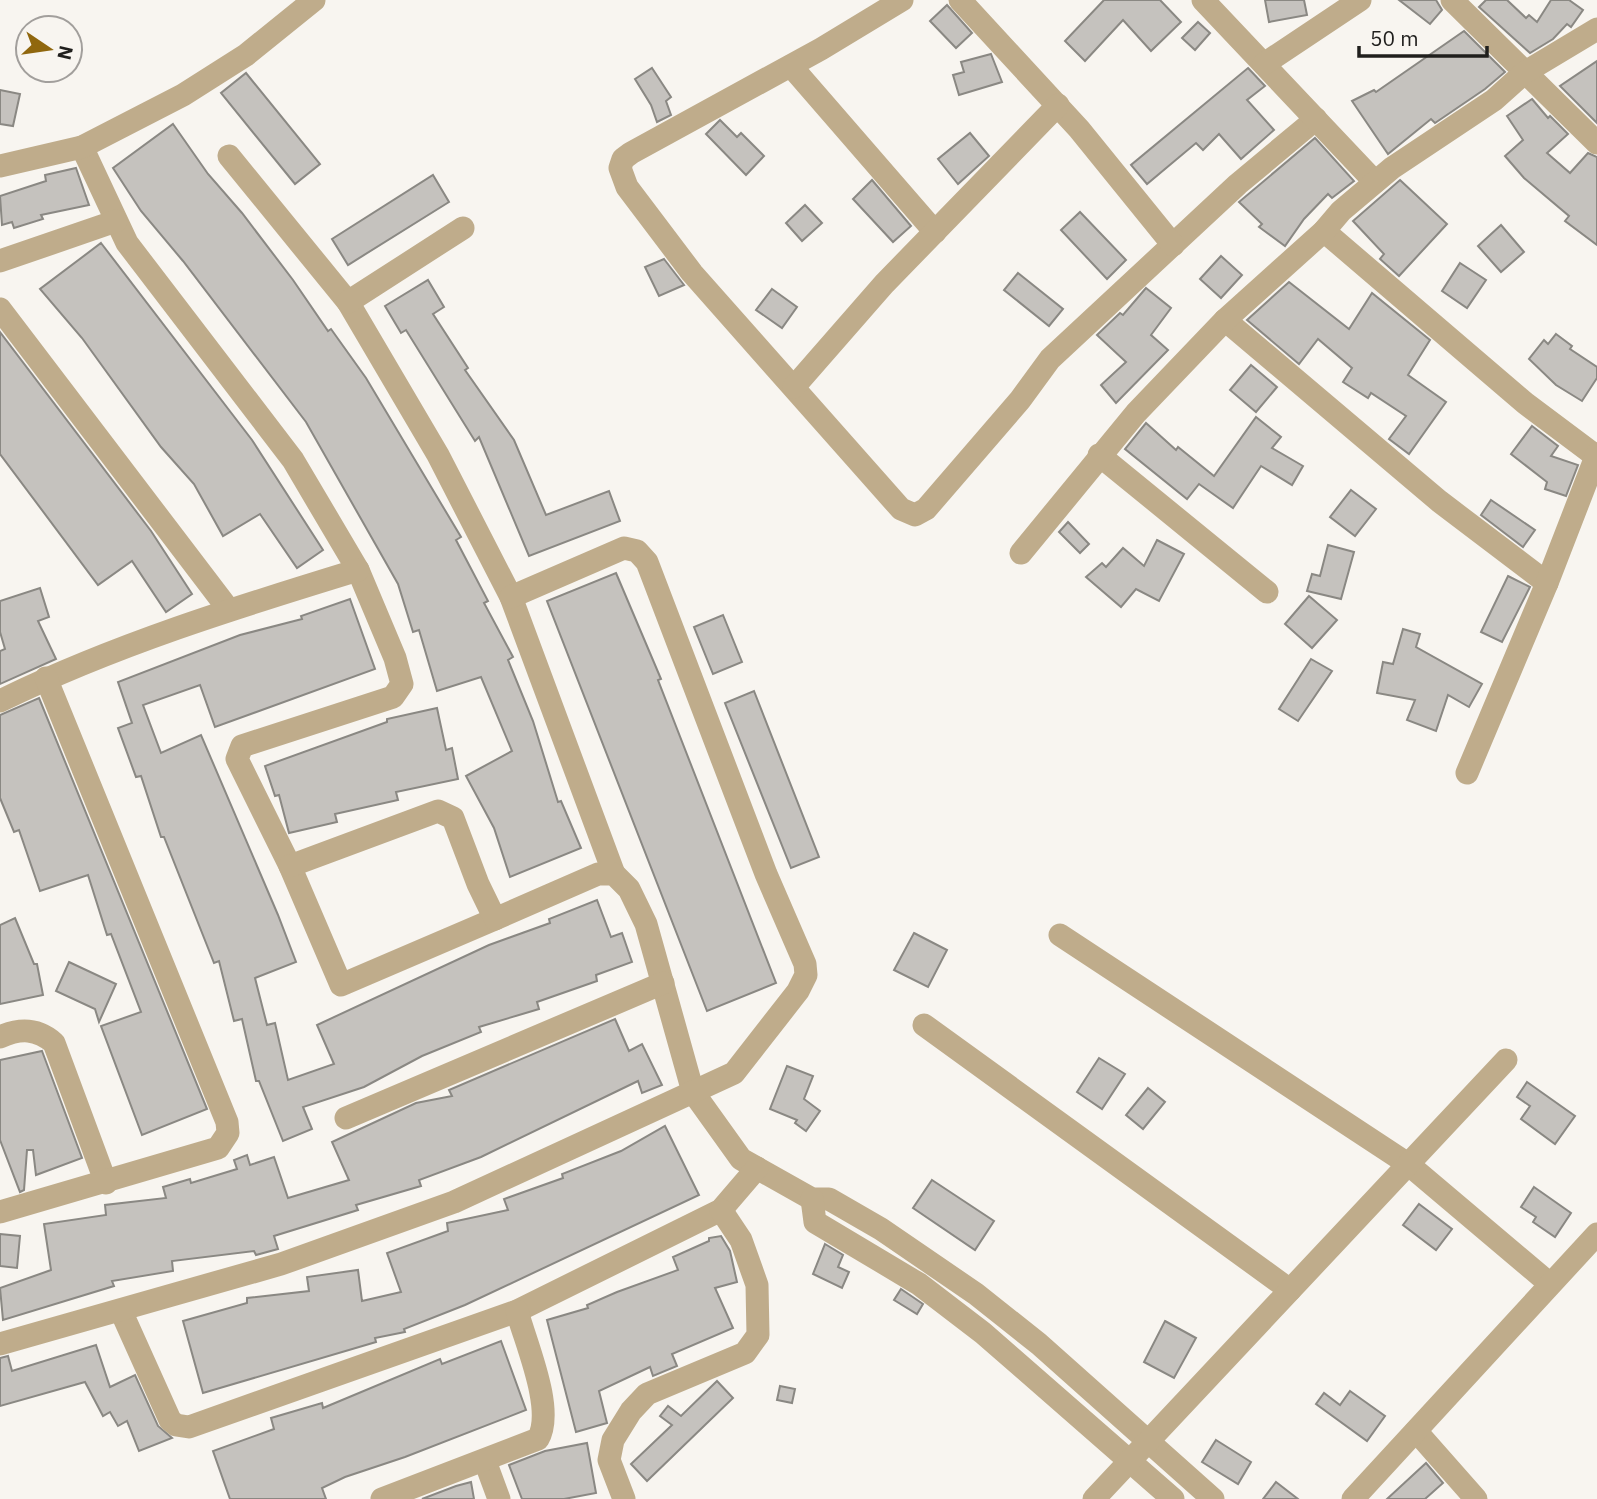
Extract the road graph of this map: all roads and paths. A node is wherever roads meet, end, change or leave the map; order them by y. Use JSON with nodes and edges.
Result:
{"nodes":[{"id":1,"x":314,"y":0,"type":"edge"},
{"id":2,"x":902,"y":0,"type":"edge"},
{"id":3,"x":960,"y":0,"type":"edge"},
{"id":4,"x":1203,"y":0,"type":"edge"},
{"id":5,"x":1360,"y":0,"type":"edge"},
{"id":6,"x":1452,"y":0,"type":"edge"},
{"id":7,"x":1597,"y":29,"type":"edge"},
{"id":8,"x":1264,"y":64,"type":"junction"},
{"id":9,"x":791,"y":65,"type":"junction"},
{"id":10,"x":1524,"y":73,"type":"junction"},
{"id":11,"x":1058,"y":105,"type":"junction"},
{"id":12,"x":1316,"y":120,"type":"junction"},
{"id":13,"x":1597,"y":143,"type":"edge"},
{"id":14,"x":82,"y":147,"type":"junction"},
{"id":15,"x":229,"y":156,"type":"dead end"},
{"id":16,"x":0,"y":166,"type":"edge"},
{"id":17,"x":1375,"y":182,"type":"junction"},
{"id":18,"x":116,"y":221,"type":"junction"},
{"id":19,"x":463,"y":228,"type":"dead end"},
{"id":20,"x":1324,"y":231,"type":"junction"},
{"id":21,"x":934,"y":232,"type":"junction"},
{"id":22,"x":1173,"y":244,"type":"junction"},
{"id":23,"x":0,"y":261,"type":"edge"},
{"id":24,"x":348,"y":302,"type":"junction"},
{"id":25,"x":0,"y":309,"type":"edge"},
{"id":26,"x":1225,"y":320,"type":"junction"},
{"id":27,"x":794,"y":387,"type":"junction"},
{"id":28,"x":1100,"y":455,"type":"junction"},
{"id":29,"x":1597,"y":456,"type":"edge"},
{"id":30,"x":1021,"y":553,"type":"dead end"},
{"id":31,"x":358,"y":570,"type":"junction"},
{"id":32,"x":1547,"y":583,"type":"junction"},
{"id":33,"x":1267,"y":593,"type":"dead end"},
{"id":34,"x":511,"y":597,"type":"junction"},
{"id":35,"x":229,"y":610,"type":"junction"},
{"id":36,"x":46,"y":678,"type":"junction"},
{"id":37,"x":0,"y":701,"type":"edge"},
{"id":38,"x":1466,"y":773,"type":"dead end"},
{"id":39,"x":290,"y":866,"type":"junction"},
{"id":40,"x":614,"y":874,"type":"junction"},
{"id":41,"x":495,"y":919,"type":"junction"},
{"id":42,"x":1060,"y":935,"type":"dead end"},
{"id":43,"x":663,"y":983,"type":"junction"},
{"id":44,"x":924,"y":1026,"type":"dead end"},
{"id":45,"x":0,"y":1037,"type":"edge"},
{"id":46,"x":1506,"y":1060,"type":"dead end"},
{"id":47,"x":694,"y":1092,"type":"junction"},
{"id":48,"x":346,"y":1118,"type":"dead end"},
{"id":49,"x":1408,"y":1164,"type":"junction"},
{"id":50,"x":757,"y":1168,"type":"junction"},
{"id":51,"x":106,"y":1182,"type":"junction"},
{"id":52,"x":812,"y":1199,"type":"junction"},
{"id":53,"x":721,"y":1210,"type":"junction"},
{"id":54,"x":0,"y":1212,"type":"edge"},
{"id":55,"x":1597,"y":1234,"type":"edge"},
{"id":56,"x":1550,"y":1284,"type":"junction"},
{"id":57,"x":1290,"y":1290,"type":"junction"},
{"id":58,"x":121,"y":1311,"type":"junction"},
{"id":59,"x":517,"y":1311,"type":"junction"},
{"id":60,"x":1002,"y":1315,"type":"junction"},
{"id":61,"x":983,"y":1334,"type":"junction"},
{"id":62,"x":0,"y":1344,"type":"edge"},
{"id":63,"x":1416,"y":1431,"type":"junction"},
{"id":64,"x":1147,"y":1441,"type":"junction"},
{"id":65,"x":1129,"y":1459,"type":"junction"},
{"id":66,"x":485,"y":1461,"type":"junction"},
{"id":67,"x":382,"y":1499,"type":"edge"},
{"id":68,"x":499,"y":1499,"type":"edge"},
{"id":69,"x":624,"y":1499,"type":"edge"},
{"id":70,"x":1094,"y":1499,"type":"edge"},
{"id":71,"x":1173,"y":1499,"type":"edge"},
{"id":72,"x":1213,"y":1499,"type":"edge"},
{"id":73,"x":1353,"y":1499,"type":"edge"},
{"id":74,"x":1476,"y":1499,"type":"edge"}],
"edges":[{"from":1,"to":14,"type":"street"},
{"from":2,"to":9,"type":"street"},
{"from":3,"to":11,"type":"street"},
{"from":4,"to":8,"type":"street"},
{"from":5,"to":8,"type":"street"},
{"from":6,"to":10,"type":"street"},
{"from":7,"to":10,"type":"street"},
{"from":8,"to":12,"type":"street"},
{"from":9,"to":21,"type":"street"},
{"from":9,"to":27,"type":"street"},
{"from":10,"to":13,"type":"street"},
{"from":10,"to":17,"type":"street"},
{"from":11,"to":21,"type":"street"},
{"from":11,"to":22,"type":"street"},
{"from":12,"to":17,"type":"street"},
{"from":12,"to":22,"type":"street"},
{"from":14,"to":16,"type":"street"},
{"from":14,"to":18,"type":"street"},
{"from":15,"to":24,"type":"street"},
{"from":17,"to":20,"type":"street"},
{"from":18,"to":23,"type":"street"},
{"from":18,"to":31,"type":"street"},
{"from":19,"to":24,"type":"street"},
{"from":20,"to":26,"type":"street"},
{"from":20,"to":29,"type":"street"},
{"from":21,"to":27,"type":"street"},
{"from":22,"to":27,"type":"street"},
{"from":24,"to":34,"type":"street"},
{"from":25,"to":35,"type":"street"},
{"from":26,"to":28,"type":"street"},
{"from":26,"to":32,"type":"street"},
{"from":28,"to":30,"type":"street"},
{"from":28,"to":33,"type":"street"},
{"from":29,"to":32,"type":"street"},
{"from":31,"to":35,"type":"street"},
{"from":31,"to":39,"type":"street"},
{"from":32,"to":38,"type":"street"},
{"from":34,"to":40,"type":"street"},
{"from":34,"to":47,"type":"street"},
{"from":35,"to":36,"type":"street"},
{"from":36,"to":37,"type":"street"},
{"from":36,"to":51,"type":"street"},
{"from":39,"to":41,"type":"street"},
{"from":39,"to":41,"type":"street"},
{"from":40,"to":41,"type":"street"},
{"from":40,"to":43,"type":"street"},
{"from":42,"to":49,"type":"street"},
{"from":43,"to":47,"type":"street"},
{"from":43,"to":48,"type":"street"},
{"from":44,"to":57,"type":"street"},
{"from":45,"to":51,"type":"street"},
{"from":46,"to":49,"type":"street"},
{"from":47,"to":50,"type":"street"},
{"from":47,"to":58,"type":"street"},
{"from":49,"to":56,"type":"street"},
{"from":49,"to":57,"type":"street"},
{"from":50,"to":52,"type":"street"},
{"from":50,"to":53,"type":"street"},
{"from":51,"to":54,"type":"street"},
{"from":52,"to":60,"type":"street"},
{"from":52,"to":61,"type":"street"},
{"from":53,"to":59,"type":"street"},
{"from":53,"to":69,"type":"street"},
{"from":55,"to":56,"type":"street"},
{"from":56,"to":63,"type":"street"},
{"from":57,"to":64,"type":"street"},
{"from":58,"to":59,"type":"street"},
{"from":58,"to":62,"type":"street"},
{"from":59,"to":66,"type":"street"},
{"from":60,"to":61,"type":"street"},
{"from":60,"to":64,"type":"street"},
{"from":61,"to":65,"type":"street"},
{"from":63,"to":73,"type":"street"},
{"from":63,"to":74,"type":"street"},
{"from":64,"to":65,"type":"street"},
{"from":64,"to":72,"type":"street"},
{"from":65,"to":70,"type":"street"},
{"from":65,"to":71,"type":"street"},
{"from":66,"to":67,"type":"street"},
{"from":66,"to":68,"type":"street"}]}
